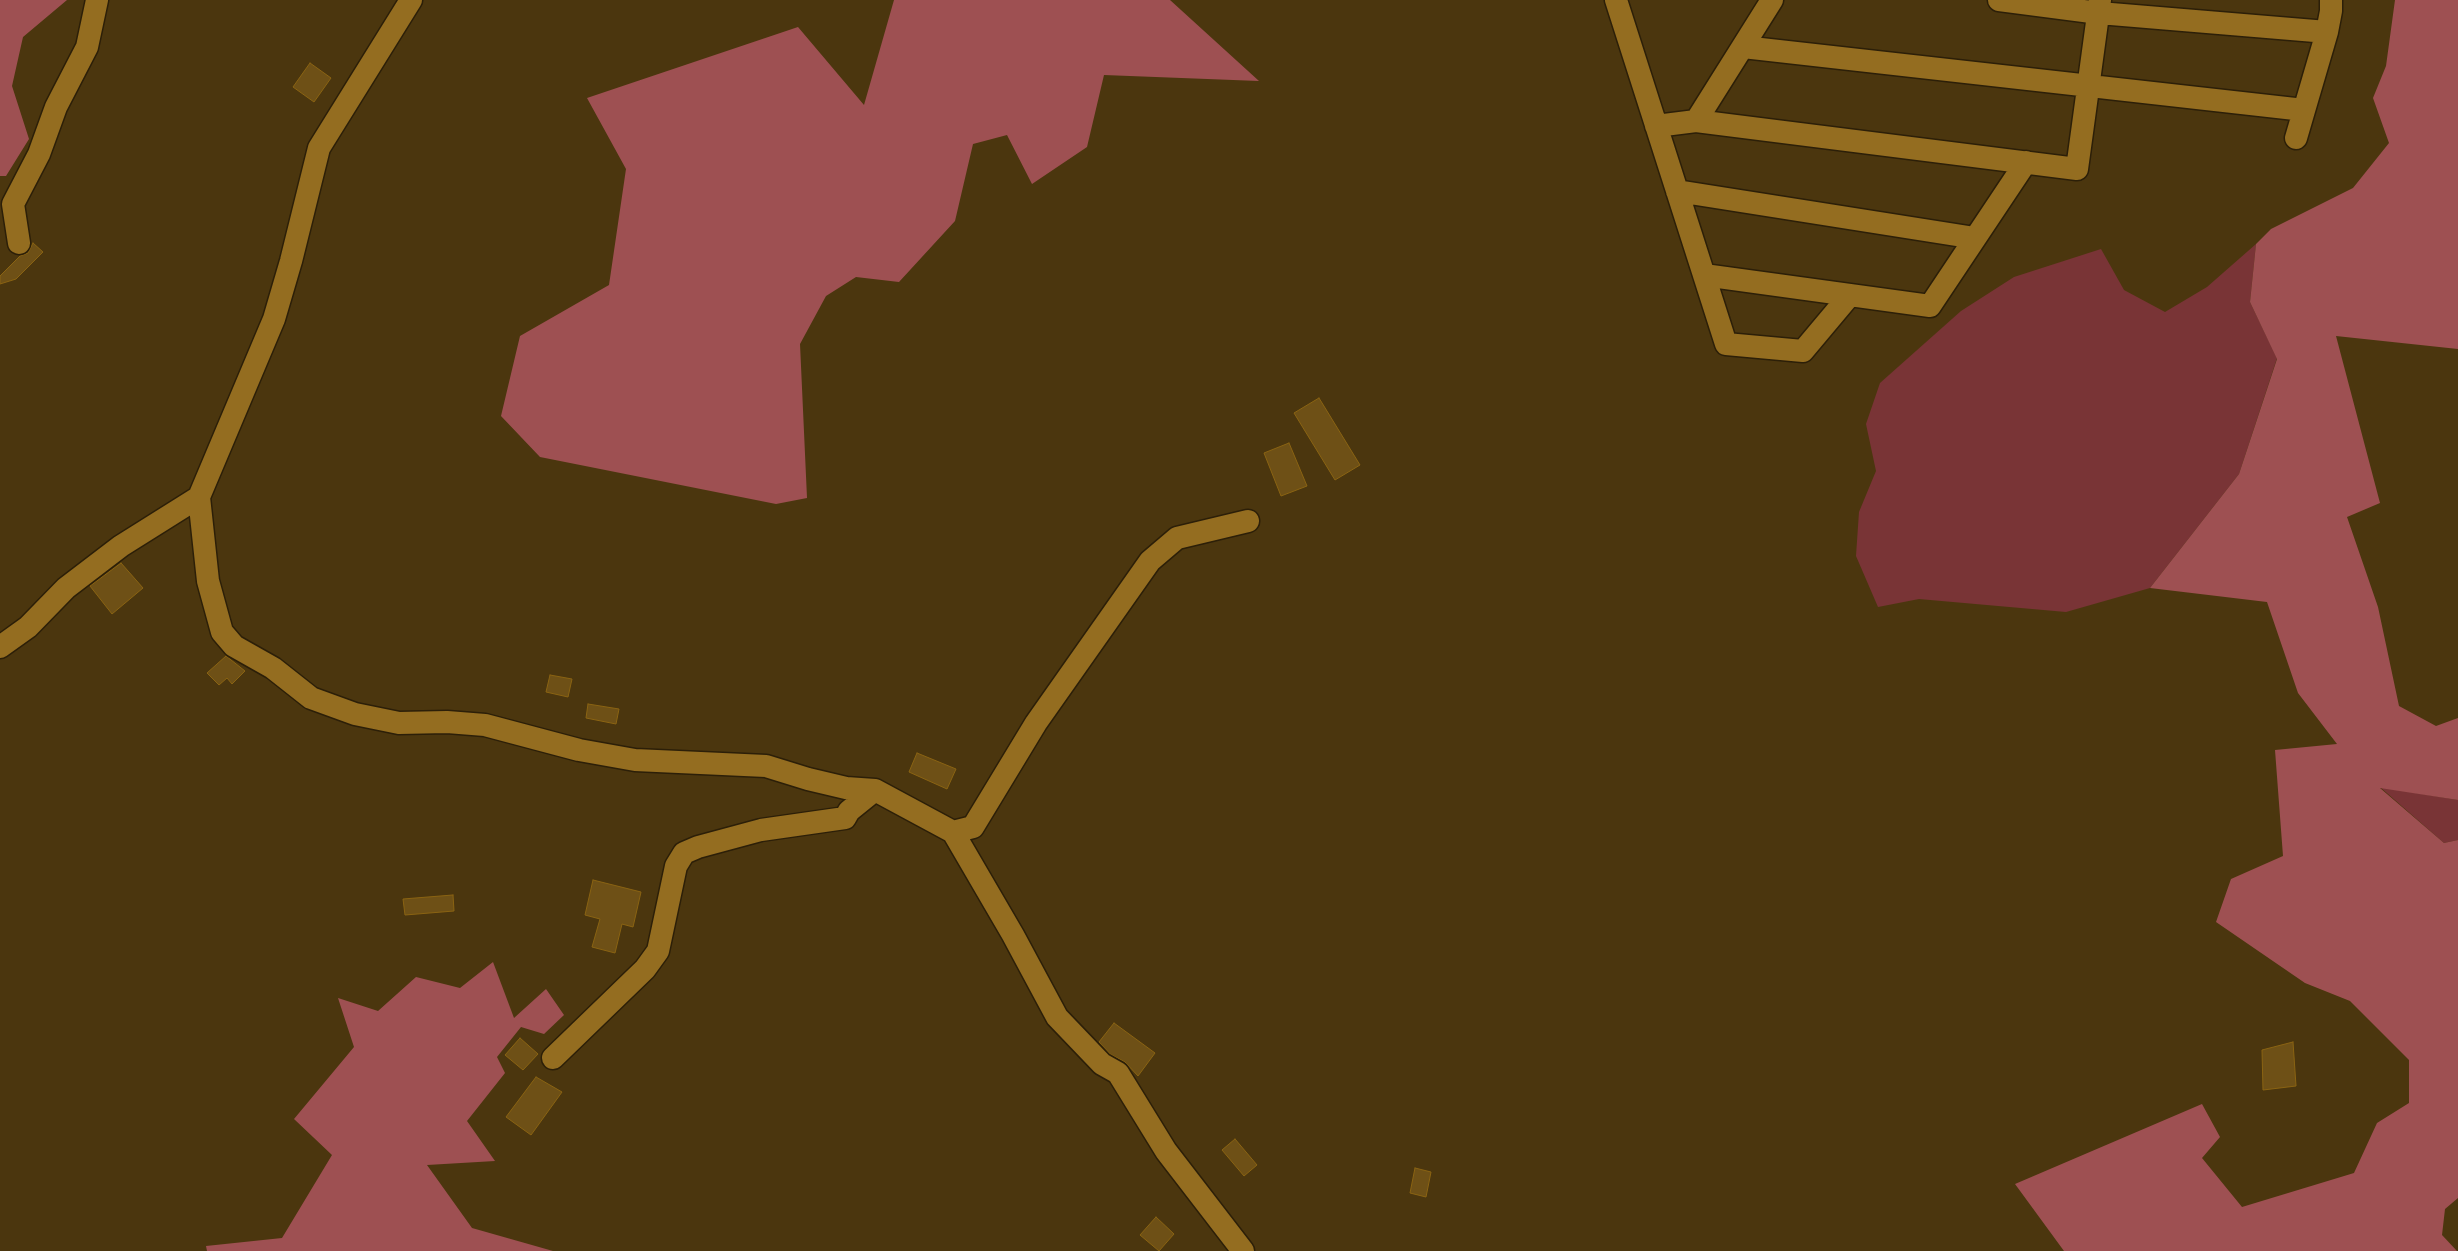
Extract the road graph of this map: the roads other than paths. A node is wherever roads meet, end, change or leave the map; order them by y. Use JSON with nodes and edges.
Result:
{"nodes":[{"id":1,"x":97,"y":0,"type":"edge"},
{"id":2,"x":411,"y":0,"type":"edge"},
{"id":3,"x":1616,"y":0,"type":"edge"},
{"id":4,"x":1772,"y":0,"type":"edge"},
{"id":5,"x":1999,"y":0,"type":"edge"},
{"id":6,"x":2331,"y":0,"type":"edge"},
{"id":7,"x":2100,"y":6,"type":"edge"},
{"id":8,"x":2327,"y":32,"type":"junction"},
{"id":9,"x":1743,"y":47,"type":"junction"},
{"id":10,"x":2090,"y":87,"type":"junction"},
{"id":11,"x":2304,"y":110,"type":"junction"},
{"id":12,"x":1696,"y":121,"type":"junction"},
{"id":13,"x":1656,"y":126,"type":"junction"},
{"id":14,"x":2296,"y":138,"type":"dead end"},
{"id":15,"x":2026,"y":162,"type":"junction"},
{"id":16,"x":1677,"y":191,"type":"junction"},
{"id":17,"x":1975,"y":238,"type":"junction"},
{"id":18,"x":19,"y":243,"type":"dead end"},
{"id":19,"x":1704,"y":275,"type":"junction"},
{"id":20,"x":1850,"y":295,"type":"junction"},
{"id":21,"x":199,"y":497,"type":"junction"},
{"id":22,"x":1248,"y":521,"type":"dead end"},
{"id":23,"x":0,"y":648,"type":"edge"},
{"id":24,"x":875,"y":790,"type":"junction"},
{"id":25,"x":953,"y":832,"type":"junction"},
{"id":26,"x":553,"y":1058,"type":"dead end"},
{"id":27,"x":1243,"y":1251,"type":"edge"}],
"edges":[{"from":1,"to":18,"type":"street"},
{"from":2,"to":21,"type":"street"},
{"from":3,"to":13,"type":"street"},
{"from":4,"to":9,"type":"street"},
{"from":5,"to":7,"type":"street"},
{"from":6,"to":8,"type":"street"},
{"from":7,"to":8,"type":"street"},
{"from":7,"to":10,"type":"street"},
{"from":8,"to":11,"type":"street"},
{"from":9,"to":10,"type":"street"},
{"from":9,"to":12,"type":"street"},
{"from":10,"to":11,"type":"street"},
{"from":10,"to":15,"type":"street"},
{"from":11,"to":14,"type":"street"},
{"from":12,"to":13,"type":"street"},
{"from":12,"to":15,"type":"street"},
{"from":13,"to":16,"type":"street"},
{"from":15,"to":17,"type":"street"},
{"from":16,"to":17,"type":"street"},
{"from":16,"to":19,"type":"street"},
{"from":17,"to":20,"type":"street"},
{"from":19,"to":20,"type":"street"},
{"from":19,"to":20,"type":"street"},
{"from":21,"to":23,"type":"street"},
{"from":21,"to":24,"type":"street"},
{"from":22,"to":25,"type":"street"},
{"from":24,"to":25,"type":"street"},
{"from":24,"to":26,"type":"street"},
{"from":25,"to":27,"type":"street"}]}
